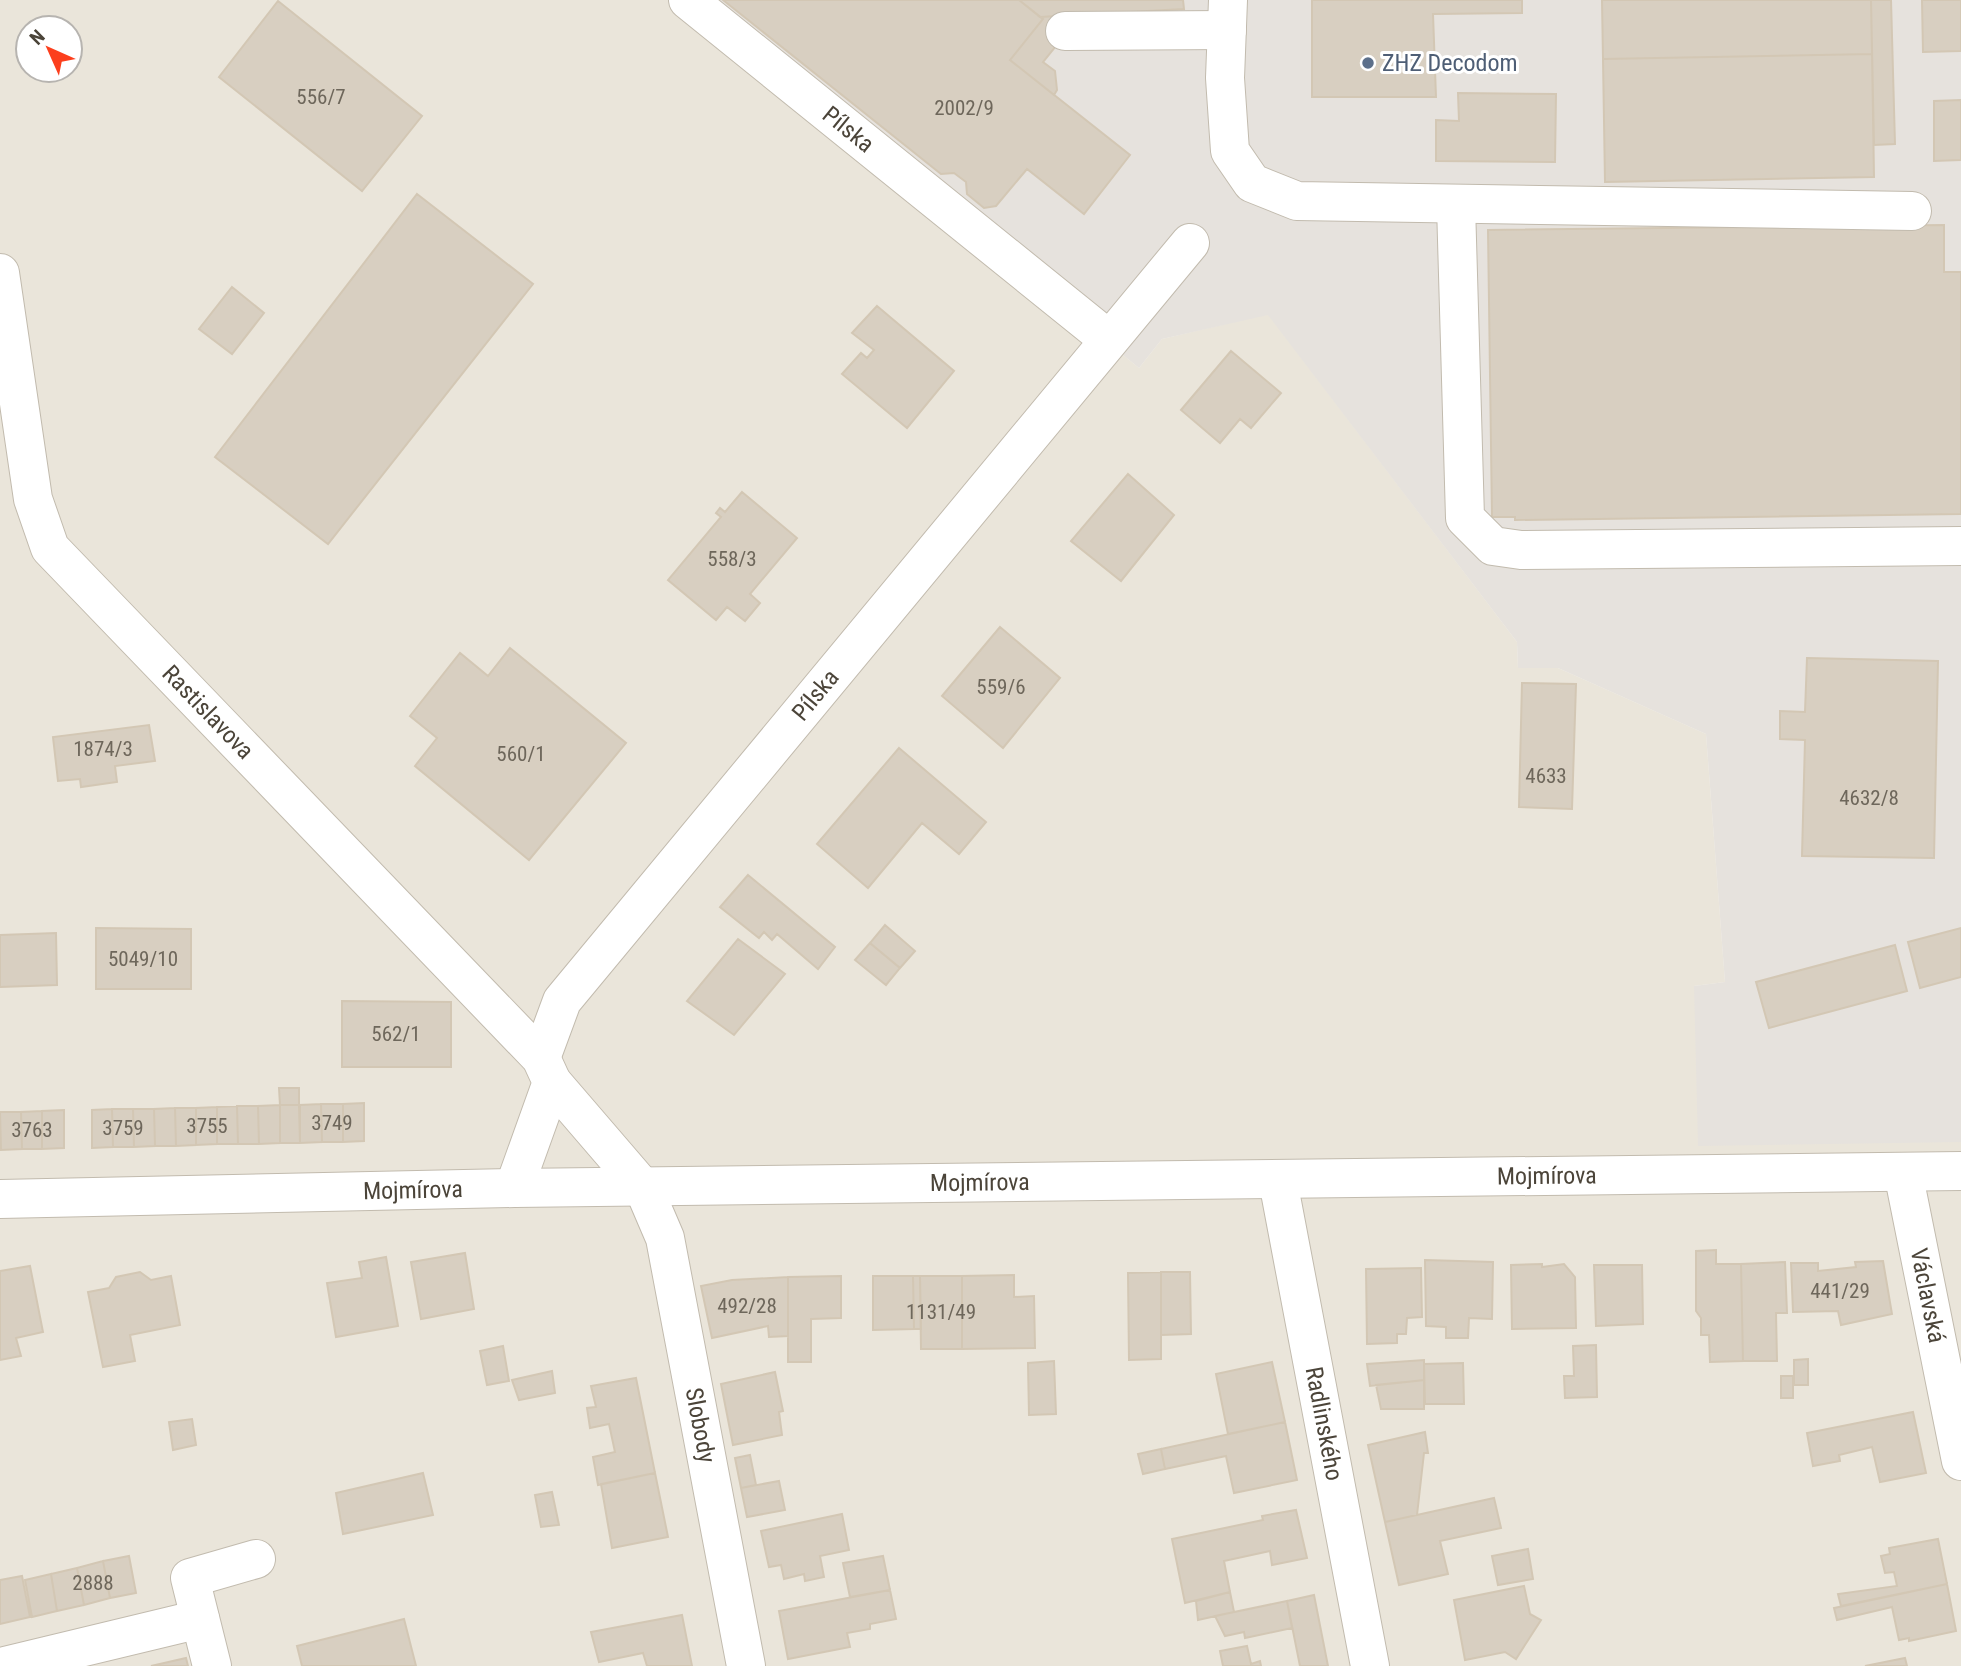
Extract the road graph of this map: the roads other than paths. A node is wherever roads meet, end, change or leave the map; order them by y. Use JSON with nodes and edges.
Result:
{"nodes":[{"id":1,"x":688,"y":0,"type":"edge"},
{"id":2,"x":1227,"y":15,"type":"edge"},
{"id":3,"x":1065,"y":32,"type":"dead end"},
{"id":4,"x":1456,"y":205,"type":"junction"},
{"id":5,"x":1912,"y":211,"type":"dead end"},
{"id":6,"x":1190,"y":243,"type":"dead end"},
{"id":7,"x":0,"y":273,"type":"edge"},
{"id":8,"x":1108,"y":339,"type":"junction"},
{"id":9,"x":17,"y":501,"type":"edge"},
{"id":10,"x":1961,"y":546,"type":"edge"},
{"id":11,"x":547,"y":1070,"type":"junction"},
{"id":12,"x":1961,"y":1171,"type":"edge"},
{"id":13,"x":1903,"y":1172,"type":"junction"},
{"id":14,"x":1278,"y":1181,"type":"junction"},
{"id":15,"x":514,"y":1188,"type":"junction"},
{"id":16,"x":644,"y":1189,"type":"junction"},
{"id":17,"x":0,"y":1199,"type":"edge"},
{"id":18,"x":1961,"y":1461,"type":"edge"},
{"id":19,"x":256,"y":1559,"type":"dead end"},
{"id":20,"x":200,"y":1619,"type":"junction"},
{"id":21,"x":5,"y":1666,"type":"edge"},
{"id":22,"x":212,"y":1666,"type":"edge"},
{"id":23,"x":746,"y":1666,"type":"edge"},
{"id":24,"x":1370,"y":1666,"type":"edge"}],
"edges":[{"from":1,"to":8,"type":"street","name":"Pílska"},
{"from":2,"to":3,"type":"street"},
{"from":2,"to":4,"type":"street"},
{"from":4,"to":5,"type":"street"},
{"from":4,"to":10,"type":"street"},
{"from":6,"to":8,"type":"street","name":"Pílska"},
{"from":7,"to":9,"type":"street","name":"Rastislavova"},
{"from":8,"to":11,"type":"street","name":"Pílska"},
{"from":9,"to":11,"type":"street","name":"Rastislavova"},
{"from":11,"to":15,"type":"street"},
{"from":11,"to":16,"type":"street","name":"Rastislavova"},
{"from":12,"to":13,"type":"street","name":"Mojmírova"},
{"from":13,"to":14,"type":"street","name":"Mojmírova"},
{"from":13,"to":18,"type":"street","name":"Václavská"},
{"from":14,"to":16,"type":"street","name":"Mojmírova"},
{"from":14,"to":24,"type":"street","name":"Radlinského"},
{"from":15,"to":16,"type":"street","name":"Mojmírova"},
{"from":15,"to":17,"type":"street","name":"Mojmírova"},
{"from":16,"to":23,"type":"street","name":"Slobody"},
{"from":19,"to":20,"type":"street"},
{"from":20,"to":21,"type":"street"},
{"from":20,"to":22,"type":"street"}]}
